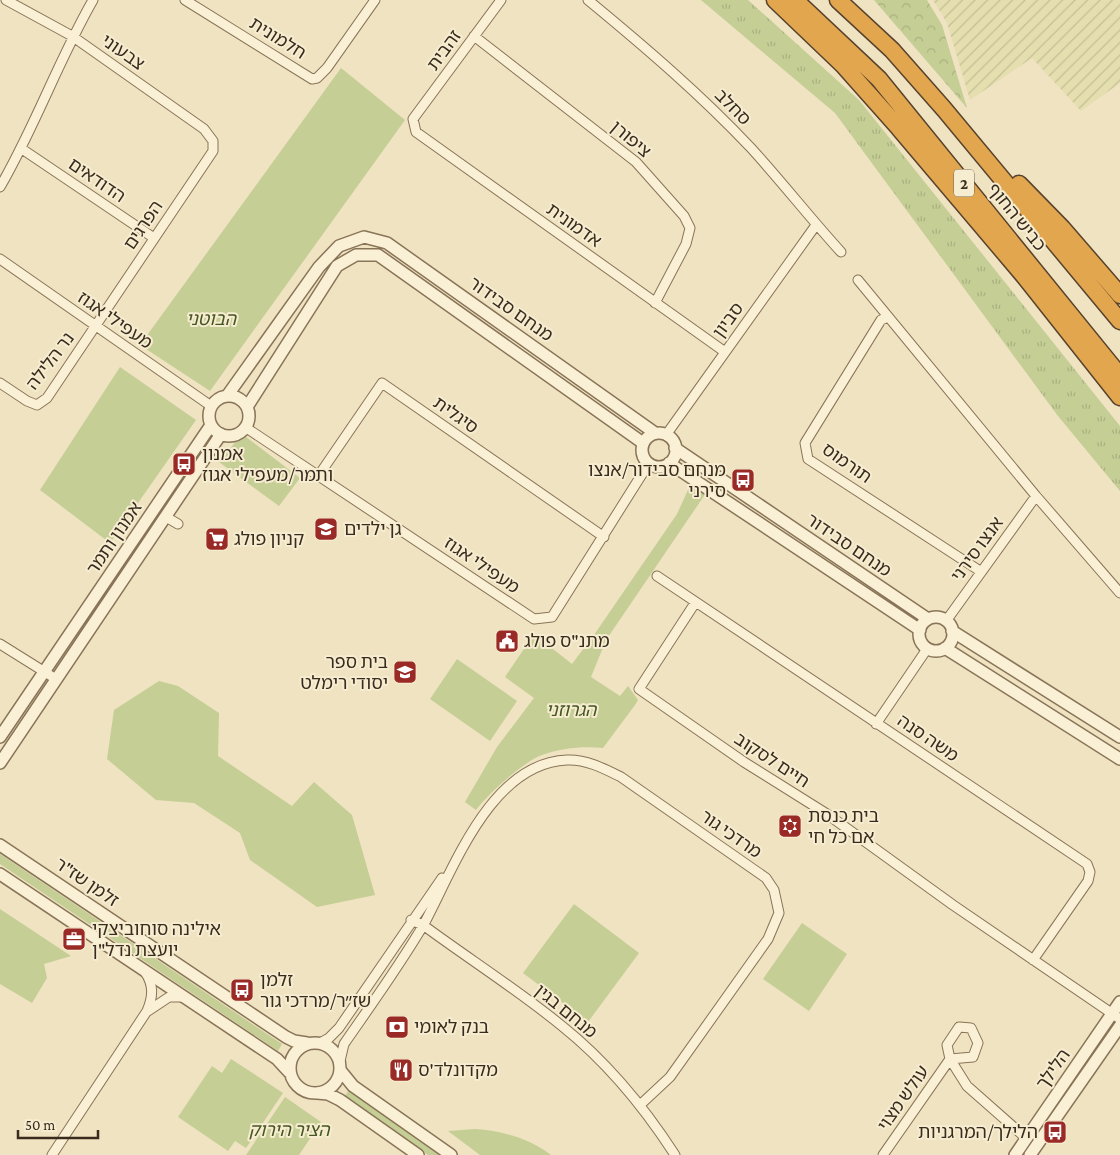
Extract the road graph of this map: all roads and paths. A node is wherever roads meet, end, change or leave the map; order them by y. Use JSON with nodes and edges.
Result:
{"nodes":[{"id":1,"x":6,"y":0,"type":"edge"},
{"id":2,"x":93,"y":0,"type":"edge"},
{"id":3,"x":185,"y":0,"type":"edge"},
{"id":4,"x":374,"y":0,"type":"edge"},
{"id":5,"x":501,"y":0,"type":"edge"},
{"id":6,"x":588,"y":0,"type":"edge"},
{"id":7,"x":775,"y":0,"type":"edge"},
{"id":8,"x":796,"y":0,"type":"edge"},
{"id":9,"x":838,"y":0,"type":"edge"},
{"id":10,"x":72,"y":36,"type":"junction"},
{"id":11,"x":474,"y":36,"type":"junction"},
{"id":12,"x":944,"y":109,"type":"junction"},
{"id":13,"x":414,"y":119,"type":"joint"},
{"id":14,"x":213,"y":141,"type":"joint"},
{"id":15,"x":22,"y":148,"type":"junction"},
{"id":16,"x":0,"y":186,"type":"edge"},
{"id":17,"x":816,"y":226,"type":"junction"},
{"id":18,"x":154,"y":238,"type":"junction"},
{"id":19,"x":841,"y":252,"type":"dead end"},
{"id":20,"x":0,"y":259,"type":"edge"},
{"id":21,"x":858,"y":280,"type":"dead end"},
{"id":22,"x":1120,"y":296,"type":"edge"},
{"id":23,"x":655,"y":303,"type":"junction"},
{"id":24,"x":888,"y":317,"type":"junction"},
{"id":25,"x":1120,"y":321,"type":"edge"},
{"id":26,"x":96,"y":326,"type":"junction"},
{"id":27,"x":725,"y":352,"type":"junction"},
{"id":28,"x":1120,"y":376,"type":"edge"},
{"id":29,"x":0,"y":383,"type":"edge"},
{"id":30,"x":227,"y":396,"type":"junction"},
{"id":31,"x":1120,"y":397,"type":"edge"},
{"id":32,"x":211,"y":406,"type":"junction"},
{"id":33,"x":246,"y":407,"type":"junction"},
{"id":34,"x":211,"y":425,"type":"junction"},
{"id":35,"x":245,"y":427,"type":"junction"},
{"id":36,"x":220,"y":434,"type":"junction"},
{"id":37,"x":661,"y":434,"type":"junction"},
{"id":38,"x":643,"y":443,"type":"junction"},
{"id":39,"x":675,"y":448,"type":"junction"},
{"id":40,"x":648,"y":463,"type":"junction"},
{"id":41,"x":669,"y":463,"type":"junction"},
{"id":42,"x":319,"y":475,"type":"junction"},
{"id":43,"x":1036,"y":496,"type":"junction"},
{"id":44,"x":166,"y":517,"type":"junction"},
{"id":45,"x":178,"y":524,"type":"dead end"},
{"id":46,"x":604,"y":537,"type":"junction"},
{"id":47,"x":980,"y":571,"type":"junction"},
{"id":48,"x":657,"y":576,"type":"dead end"},
{"id":49,"x":1120,"y":593,"type":"edge"},
{"id":50,"x":695,"y":603,"type":"junction"},
{"id":51,"x":928,"y":620,"type":"junction"},
{"id":52,"x":949,"y":626,"type":"junction"},
{"id":53,"x":920,"y":630,"type":"junction"},
{"id":54,"x":0,"y":644,"type":"edge"},
{"id":55,"x":945,"y":648,"type":"junction"},
{"id":56,"x":927,"y":649,"type":"junction"},
{"id":57,"x":44,"y":671,"type":"junction"},
{"id":58,"x":56,"y":679,"type":"junction"},
{"id":59,"x":876,"y":724,"type":"junction"},
{"id":60,"x":0,"y":737,"type":"edge"},
{"id":61,"x":1120,"y":737,"type":"edge"},
{"id":62,"x":1120,"y":759,"type":"edge"},
{"id":63,"x":0,"y":763,"type":"edge"},
{"id":64,"x":0,"y":845,"type":"edge"},
{"id":65,"x":458,"y":856,"type":"junction"},
{"id":66,"x":0,"y":874,"type":"edge"},
{"id":67,"x":411,"y":920,"type":"junction"},
{"id":68,"x":423,"y":925,"type":"junction"},
{"id":69,"x":1033,"y":960,"type":"junction"},
{"id":70,"x":144,"y":970,"type":"junction"},
{"id":71,"x":185,"y":998,"type":"junction"},
{"id":72,"x":1120,"y":1002,"type":"edge"},
{"id":73,"x":148,"y":1011,"type":"junction"},
{"id":74,"x":1116,"y":1017,"type":"edge"},
{"id":75,"x":1120,"y":1026,"type":"edge"},
{"id":76,"x":307,"y":1043,"type":"junction"},
{"id":77,"x":320,"y":1043,"type":"junction"},
{"id":78,"x":340,"y":1066,"type":"junction"},
{"id":79,"x":289,"y":1072,"type":"junction"},
{"id":80,"x":315,"y":1093,"type":"junction"},
{"id":81,"x":640,"y":1105,"type":"junction"},
{"id":82,"x":1026,"y":1138,"type":"junction"},
{"id":83,"x":52,"y":1155,"type":"edge"},
{"id":84,"x":418,"y":1155,"type":"edge"},
{"id":85,"x":451,"y":1155,"type":"edge"},
{"id":86,"x":675,"y":1155,"type":"edge"},
{"id":87,"x":883,"y":1155,"type":"edge"},
{"id":88,"x":1015,"y":1155,"type":"edge"},
{"id":89,"x":1030,"y":1155,"type":"edge"}],
"edges":[{"from":1,"to":10,"type":"street","name":"צבעוני"},
{"from":2,"to":10,"type":"street"},
{"from":3,"to":4,"type":"street","name":"חלמונית"},
{"from":5,"to":11,"type":"street","name":"זהבית"},
{"from":6,"to":17,"type":"street","name":"סחלב"},
{"from":7,"to":31,"type":"highway"},
{"from":8,"to":28,"type":"highway","name":"כביש החוף","number":"2"},
{"from":9,"to":12,"type":"highway","name":"כביש החוף","number":"2"},
{"from":10,"to":14,"type":"street","name":"צבעוני"},
{"from":10,"to":15,"type":"street"},
{"from":11,"to":13,"type":"street","name":"זהבית"},
{"from":11,"to":23,"type":"street","name":"ציפורן"},
{"from":12,"to":22,"type":"highway"},
{"from":12,"to":25,"type":"highway","name":"כביש החוף","number":"2"},
{"from":13,"to":23,"type":"street","name":"אדמונית"},
{"from":14,"to":18,"type":"street","name":"הפרגים"},
{"from":15,"to":16,"type":"street"},
{"from":15,"to":18,"type":"street","name":"הדודאים"},
{"from":17,"to":19,"type":"street","name":"סחלב"},
{"from":17,"to":27,"type":"street","name":"סביון"},
{"from":18,"to":26,"type":"street","name":"הפרגים"},
{"from":20,"to":26,"type":"street","name":"מעפילי אגוז"},
{"from":21,"to":24,"type":"street"},
{"from":23,"to":27,"type":"street","name":"אדמונית"},
{"from":24,"to":43,"type":"street"},
{"from":24,"to":47,"type":"street","name":"תורמוס"},
{"from":26,"to":29,"type":"street","name":"נר הלילה"},
{"from":26,"to":32,"type":"street","name":"מעפילי אגוז"},
{"from":27,"to":37,"type":"street","name":"סביון"},
{"from":30,"to":32,"type":"street"},
{"from":30,"to":33,"type":"street"},
{"from":30,"to":37,"type":"street","name":"מנחם סבידור"},
{"from":32,"to":34,"type":"street"},
{"from":33,"to":35,"type":"street"},
{"from":33,"to":38,"type":"street","name":"מנחם סבידור"},
{"from":34,"to":36,"type":"street"},
{"from":34,"to":57,"type":"street","name":"אמנון ותמר"},
{"from":35,"to":36,"type":"street"},
{"from":35,"to":42,"type":"street","name":"מעפילי אגוז"},
{"from":36,"to":44,"type":"street","name":"אמנון ותמר"},
{"from":37,"to":38,"type":"street"},
{"from":37,"to":39,"type":"street"},
{"from":38,"to":40,"type":"street"},
{"from":39,"to":41,"type":"street"},
{"from":39,"to":51,"type":"street","name":"מנחם סבידור"},
{"from":40,"to":41,"type":"street"},
{"from":40,"to":46,"type":"street","name":"מעפילי אגוז"},
{"from":41,"to":53,"type":"street","name":"מנחם סבידור"},
{"from":42,"to":46,"type":"street","name":"מעפילי אגוז"},
{"from":42,"to":46,"type":"street","name":"סיגלית"},
{"from":43,"to":47,"type":"street","name":"אנצו סירני"},
{"from":43,"to":49,"type":"street"},
{"from":44,"to":45,"type":"street"},
{"from":44,"to":58,"type":"street","name":"אמנון ותמר"},
{"from":47,"to":52,"type":"street","name":"אנצו סירני"},
{"from":48,"to":50,"type":"street","name":"משה סנה"},
{"from":50,"to":59,"type":"street","name":"משה סנה"},
{"from":50,"to":69,"type":"street","name":"חיים לסקוב"},
{"from":51,"to":52,"type":"street"},
{"from":51,"to":53,"type":"street"},
{"from":52,"to":55,"type":"street"},
{"from":52,"to":61,"type":"street"},
{"from":53,"to":56,"type":"street"},
{"from":54,"to":57,"type":"street"},
{"from":55,"to":56,"type":"street"},
{"from":55,"to":62,"type":"street"},
{"from":56,"to":59,"type":"street"},
{"from":57,"to":58,"type":"street"},
{"from":57,"to":60,"type":"street","name":"אמנון ותמר"},
{"from":58,"to":63,"type":"street","name":"אמנון ותמר"},
{"from":59,"to":69,"type":"street","name":"משה סנה"},
{"from":64,"to":76,"type":"street","name":"זלמן שז\"ר"},
{"from":65,"to":67,"type":"street","name":"מרדכי גור"},
{"from":65,"to":68,"type":"street","name":"מרדכי גור"},
{"from":65,"to":81,"type":"street","name":"מרדכי גור"},
{"from":66,"to":70,"type":"street"},
{"from":67,"to":68,"type":"street","name":"מנחם בגין"},
{"from":67,"to":77,"type":"street","name":"מרדכי גור"},
{"from":68,"to":78,"type":"street","name":"מרדכי גור"},
{"from":68,"to":81,"type":"street","name":"מנחם בגין"},
{"from":69,"to":74,"type":"street","name":"חיים לסקוב"},
{"from":70,"to":71,"type":"street"},
{"from":70,"to":73,"type":"street"},
{"from":71,"to":73,"type":"street"},
{"from":71,"to":79,"type":"street"},
{"from":72,"to":74,"type":"street","name":"הלילך"},
{"from":73,"to":83,"type":"street"},
{"from":74,"to":82,"type":"street","name":"הלילך"},
{"from":75,"to":89,"type":"street","name":"הלילך"},
{"from":76,"to":77,"type":"street"},
{"from":76,"to":79,"type":"street"},
{"from":77,"to":78,"type":"street"},
{"from":78,"to":80,"type":"street"},
{"from":78,"to":85,"type":"street"},
{"from":79,"to":80,"type":"street"},
{"from":80,"to":84,"type":"street"},
{"from":81,"to":86,"type":"street","name":"מנחם בגין"},
{"from":82,"to":87,"type":"street","name":"עולש מצוי"},
{"from":82,"to":88,"type":"street","name":"הלילך"}]}
